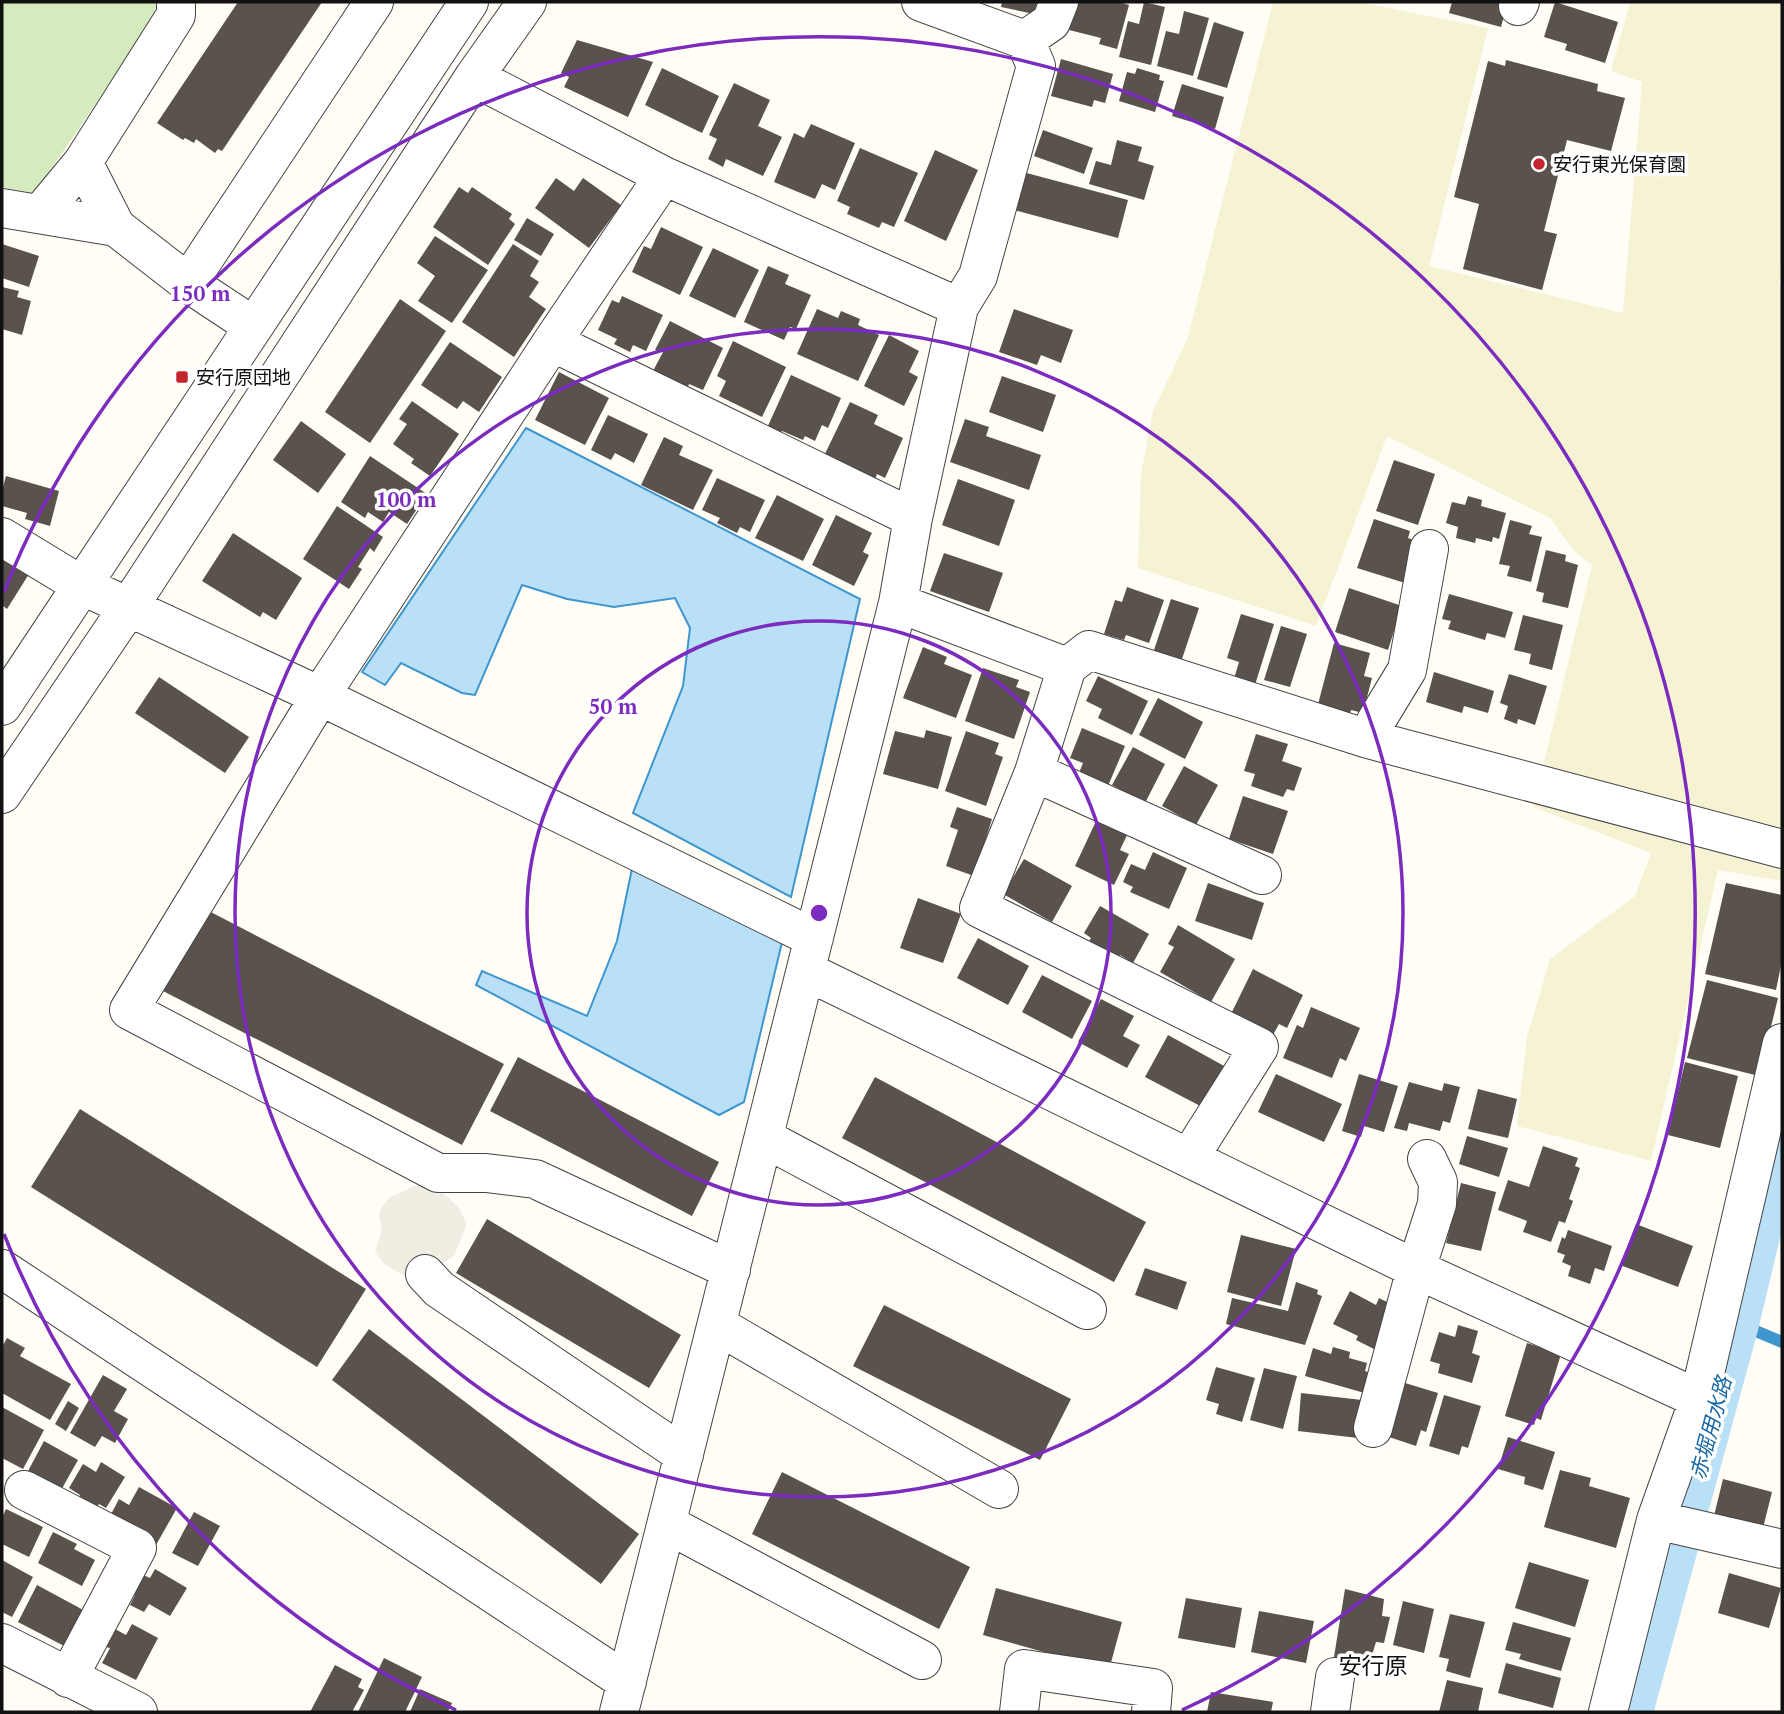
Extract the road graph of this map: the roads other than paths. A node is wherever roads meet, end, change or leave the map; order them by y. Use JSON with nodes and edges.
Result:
{"nodes":[{"id":1,"x":176,"y":2,"type":"edge"},
{"id":2,"x":374,"y":2,"type":"edge"},
{"id":3,"x":469,"y":2,"type":"edge"},
{"id":4,"x":527,"y":2,"type":"edge"},
{"id":5,"x":921,"y":2,"type":"edge"},
{"id":6,"x":1059,"y":2,"type":"edge"},
{"id":7,"x":1025,"y":40,"type":"junction"},
{"id":8,"x":474,"y":77,"type":"junction"},
{"id":9,"x":83,"y":162,"type":"junction"},
{"id":10,"x":664,"y":176,"type":"junction"},
{"id":11,"x":2,"y":208,"type":"edge"},
{"id":12,"x":40,"y":214,"type":"junction"},
{"id":13,"x":116,"y":227,"type":"junction"},
{"id":14,"x":188,"y":283,"type":"junction"},
{"id":15,"x":959,"y":307,"type":"junction"},
{"id":16,"x":253,"y":326,"type":"junction"},
{"id":17,"x":552,"y":342,"type":"junction"},
{"id":18,"x":913,"y":518,"type":"junction"},
{"id":19,"x":2,"y":537,"type":"edge"},
{"id":20,"x":1429,"y":549,"type":"dead end"},
{"id":21,"x":81,"y":585,"type":"junction"},
{"id":22,"x":898,"y":603,"type":"junction"},
{"id":23,"x":128,"y":608,"type":"junction"},
{"id":24,"x":1067,"y":667,"type":"junction"},
{"id":25,"x":320,"y":696,"type":"junction"},
{"id":26,"x":2,"y":706,"type":"edge"},
{"id":27,"x":1368,"y":739,"type":"junction"},
{"id":28,"x":1034,"y":772,"type":"junction"},
{"id":29,"x":2,"y":794,"type":"edge"},
{"id":30,"x":1782,"y":849,"type":"edge"},
{"id":31,"x":1262,"y":875,"type":"dead end"},
{"id":32,"x":810,"y":955,"type":"junction"},
{"id":33,"x":1782,"y":1043,"type":"edge"},
{"id":34,"x":764,"y":1138,"type":"junction"},
{"id":35,"x":1189,"y":1157,"type":"junction"},
{"id":36,"x":1427,"y":1159,"type":"dead end"},
{"id":37,"x":2,"y":1269,"type":"edge"},
{"id":38,"x":1416,"y":1269,"type":"junction"},
{"id":39,"x":731,"y":1270,"type":"junction"},
{"id":40,"x":425,"y":1274,"type":"dead end"},
{"id":41,"x":1087,"y":1310,"type":"dead end"},
{"id":42,"x":717,"y":1325,"type":"junction"},
{"id":43,"x":1699,"y":1399,"type":"junction"},
{"id":44,"x":1373,"y":1428,"type":"dead end"},
{"id":45,"x":684,"y":1455,"type":"junction"},
{"id":46,"x":24,"y":1489,"type":"dead end"},
{"id":47,"x":999,"y":1489,"type":"dead end"},
{"id":48,"x":1656,"y":1520,"type":"junction"},
{"id":49,"x":667,"y":1524,"type":"junction"},
{"id":50,"x":1782,"y":1549,"type":"edge"},
{"id":51,"x":2,"y":1643,"type":"edge"},
{"id":52,"x":922,"y":1660,"type":"dead end"},
{"id":53,"x":68,"y":1678,"type":"junction"},
{"id":54,"x":623,"y":1697,"type":"edge"},
{"id":55,"x":138,"y":1712,"type":"edge"},
{"id":56,"x":1019,"y":1712,"type":"edge"},
{"id":57,"x":1151,"y":1712,"type":"edge"},
{"id":58,"x":1608,"y":1712,"type":"edge"}],
"edges":[{"from":1,"to":9,"type":"street"},
{"from":2,"to":14,"type":"street"},
{"from":3,"to":16,"type":"street"},
{"from":4,"to":8,"type":"street"},
{"from":5,"to":7,"type":"street"},
{"from":6,"to":7,"type":"street"},
{"from":7,"to":15,"type":"street"},
{"from":8,"to":10,"type":"street"},
{"from":8,"to":23,"type":"street"},
{"from":9,"to":12,"type":"street"},
{"from":9,"to":13,"type":"street"},
{"from":10,"to":15,"type":"street"},
{"from":10,"to":17,"type":"street"},
{"from":11,"to":12,"type":"street"},
{"from":12,"to":13,"type":"street"},
{"from":13,"to":14,"type":"street"},
{"from":14,"to":16,"type":"street"},
{"from":15,"to":18,"type":"street"},
{"from":16,"to":21,"type":"street"},
{"from":17,"to":18,"type":"street"},
{"from":17,"to":25,"type":"street"},
{"from":18,"to":22,"type":"street"},
{"from":19,"to":21,"type":"street"},
{"from":20,"to":27,"type":"street"},
{"from":21,"to":23,"type":"street"},
{"from":21,"to":26,"type":"street"},
{"from":22,"to":24,"type":"street"},
{"from":22,"to":32,"type":"street"},
{"from":23,"to":25,"type":"street"},
{"from":23,"to":29,"type":"street"},
{"from":24,"to":27,"type":"street"},
{"from":24,"to":28,"type":"street"},
{"from":25,"to":32,"type":"street"},
{"from":25,"to":39,"type":"street"},
{"from":27,"to":30,"type":"street"},
{"from":28,"to":31,"type":"street"},
{"from":28,"to":35,"type":"street"},
{"from":32,"to":34,"type":"street"},
{"from":32,"to":35,"type":"street"},
{"from":33,"to":43,"type":"street"},
{"from":34,"to":39,"type":"street"},
{"from":34,"to":41,"type":"street"},
{"from":35,"to":38,"type":"street"},
{"from":36,"to":38,"type":"street"},
{"from":37,"to":54,"type":"street"},
{"from":38,"to":43,"type":"street"},
{"from":38,"to":44,"type":"street"},
{"from":39,"to":42,"type":"street"},
{"from":40,"to":45,"type":"street"},
{"from":42,"to":45,"type":"street"},
{"from":42,"to":47,"type":"street"},
{"from":43,"to":48,"type":"street"},
{"from":45,"to":49,"type":"street"},
{"from":46,"to":53,"type":"street"},
{"from":48,"to":50,"type":"street"},
{"from":48,"to":58,"type":"street"},
{"from":49,"to":52,"type":"street"},
{"from":49,"to":54,"type":"street"},
{"from":51,"to":53,"type":"street"},
{"from":53,"to":55,"type":"street"},
{"from":56,"to":57,"type":"street"}]}
